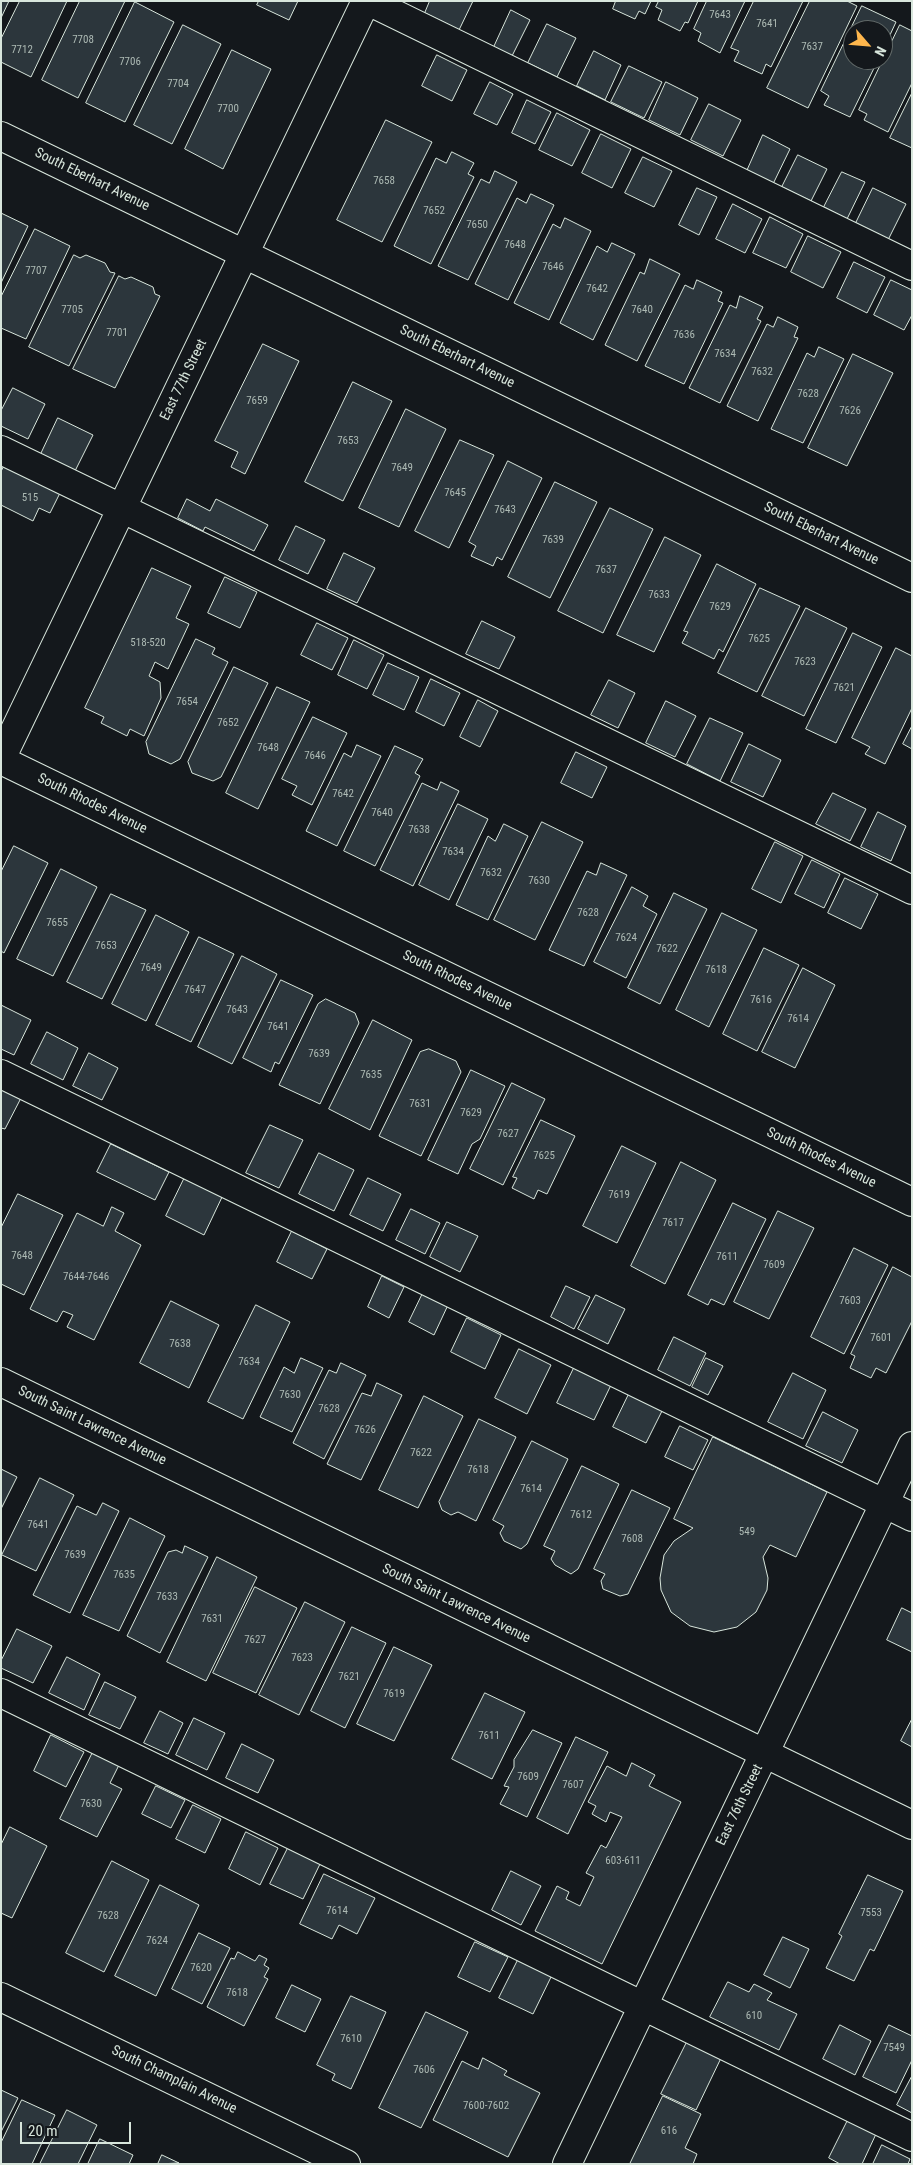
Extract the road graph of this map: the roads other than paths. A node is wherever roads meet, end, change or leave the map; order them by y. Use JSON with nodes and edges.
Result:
{"nodes":[{"id":1,"x":367,"y":1,"type":"edge"},
{"id":2,"x":1,"y":136,"type":"edge"},
{"id":3,"x":244,"y":254,"type":"junction"},
{"id":4,"x":912,"y":266,"type":"edge"},
{"id":5,"x":1,"y":450,"type":"edge"},
{"id":6,"x":122,"y":508,"type":"junction"},
{"id":7,"x":912,"y":578,"type":"edge"},
{"id":8,"x":1,"y":759,"type":"edge"},
{"id":9,"x":912,"y":890,"type":"edge"},
{"id":10,"x":1,"y":1074,"type":"edge"},
{"id":11,"x":912,"y":1202,"type":"edge"},
{"id":12,"x":1,"y":1382,"type":"edge"},
{"id":13,"x":912,"y":1446,"type":"edge"},
{"id":14,"x":884,"y":1504,"type":"junction"},
{"id":15,"x":912,"y":1517,"type":"edge"},
{"id":16,"x":1,"y":1693,"type":"edge"},
{"id":17,"x":764,"y":1753,"type":"junction"},
{"id":18,"x":912,"y":1825,"type":"edge"},
{"id":19,"x":1,"y":1997,"type":"edge"},
{"id":20,"x":644,"y":2006,"type":"junction"},
{"id":21,"x":912,"y":2137,"type":"edge"},
{"id":22,"x":346,"y":2164,"type":"edge"},
{"id":23,"x":567,"y":2164,"type":"edge"}],
"edges":[{"from":1,"to":3,"type":"street","name":"East 77th Street"},
{"from":1,"to":4,"type":"street"},
{"from":2,"to":3,"type":"street","name":"South Eberhart Avenue"},
{"from":3,"to":6,"type":"street","name":"East 77th Street"},
{"from":3,"to":7,"type":"street","name":"South Eberhart Avenue"},
{"from":5,"to":6,"type":"street"},
{"from":6,"to":8,"type":"street","name":"East 77th Street"},
{"from":6,"to":9,"type":"street"},
{"from":8,"to":11,"type":"street","name":"South Rhodes Avenue"},
{"from":10,"to":14,"type":"street"},
{"from":12,"to":17,"type":"street","name":"South Saint Lawrence Avenue"},
{"from":13,"to":14,"type":"street","name":"East 76th Street"},
{"from":14,"to":15,"type":"street"},
{"from":14,"to":17,"type":"street","name":"East 76th Street"},
{"from":16,"to":20,"type":"street"},
{"from":17,"to":18,"type":"street","name":"South Saint Lawrence Avenue"},
{"from":17,"to":20,"type":"street","name":"East 76th Street"},
{"from":19,"to":22,"type":"street","name":"South Champlain Avenue"},
{"from":20,"to":21,"type":"street"},
{"from":20,"to":23,"type":"street","name":"East 76th Street"}]}
